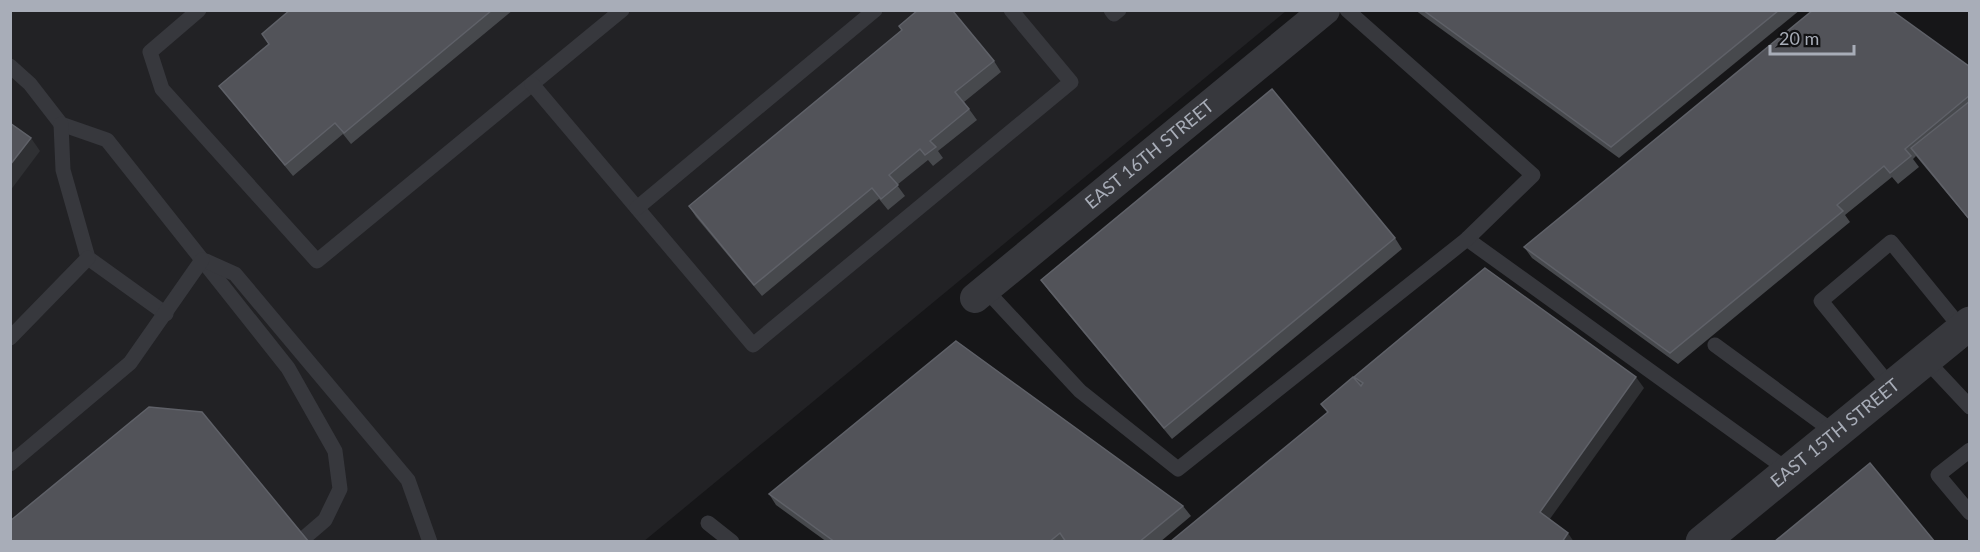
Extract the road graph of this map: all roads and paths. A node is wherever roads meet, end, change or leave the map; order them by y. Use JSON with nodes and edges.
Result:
{"nodes":[{"id":1,"x":199,"y":10,"type":"edge"},
{"id":2,"x":622,"y":10,"type":"edge"},
{"id":3,"x":875,"y":10,"type":"edge"},
{"id":4,"x":1011,"y":10,"type":"edge"},
{"id":5,"x":1111,"y":10,"type":"edge"},
{"id":6,"x":1119,"y":10,"type":"edge"},
{"id":7,"x":1325,"y":10,"type":"edge"},
{"id":8,"x":1347,"y":10,"type":"edge"},
{"id":9,"x":10,"y":66,"type":"edge"},
{"id":10,"x":532,"y":84,"type":"junction"},
{"id":11,"x":61,"y":124,"type":"junction"},
{"id":12,"x":637,"y":208,"type":"junction"},
{"id":13,"x":1467,"y":239,"type":"junction"},
{"id":14,"x":88,"y":258,"type":"junction"},
{"id":15,"x":202,"y":260,"type":"junction"},
{"id":16,"x":980,"y":294,"type":"joint"},
{"id":17,"x":166,"y":314,"type":"junction"},
{"id":18,"x":1966,"y":326,"type":"edge"},
{"id":19,"x":10,"y":338,"type":"edge"},
{"id":20,"x":1714,"y":345,"type":"dead end"},
{"id":21,"x":1925,"y":359,"type":"junction"},
{"id":22,"x":1891,"y":387,"type":"junction"},
{"id":23,"x":1970,"y":407,"type":"edge"},
{"id":24,"x":1835,"y":433,"type":"junction"},
{"id":25,"x":1970,"y":450,"type":"edge"},
{"id":26,"x":10,"y":464,"type":"edge"},
{"id":27,"x":1789,"y":471,"type":"junction"},
{"id":28,"x":1970,"y":513,"type":"edge"},
{"id":29,"x":708,"y":523,"type":"dead end"},
{"id":30,"x":304,"y":538,"type":"edge"},
{"id":31,"x":430,"y":542,"type":"edge"},
{"id":32,"x":732,"y":542,"type":"edge"},
{"id":33,"x":1702,"y":542,"type":"edge"}],
"edges":[{"from":1,"to":10,"type":"lane"},
{"from":2,"to":10,"type":"lane"},
{"from":3,"to":12,"type":"lane"},
{"from":4,"to":12,"type":"lane"},
{"from":5,"to":6,"type":"lane"},
{"from":7,"to":16,"type":"street","name":"EAST 16TH STREET"},
{"from":8,"to":13,"type":"lane"},
{"from":9,"to":11,"type":"lane"},
{"from":10,"to":12,"type":"lane"},
{"from":11,"to":14,"type":"lane"},
{"from":11,"to":15,"type":"lane"},
{"from":13,"to":16,"type":"lane"},
{"from":13,"to":27,"type":"lane"},
{"from":14,"to":17,"type":"lane"},
{"from":14,"to":19,"type":"lane"},
{"from":15,"to":17,"type":"lane"},
{"from":15,"to":30,"type":"lane"},
{"from":15,"to":31,"type":"lane"},
{"from":17,"to":26,"type":"lane"},
{"from":18,"to":21,"type":"street","name":"EAST 15TH STREET"},
{"from":18,"to":22,"type":"lane"},
{"from":20,"to":24,"type":"lane"},
{"from":21,"to":22,"type":"street","name":"EAST 15TH STREET"},
{"from":21,"to":23,"type":"lane"},
{"from":22,"to":24,"type":"street","name":"EAST 15TH STREET"},
{"from":24,"to":27,"type":"street","name":"EAST 15TH STREET"},
{"from":25,"to":28,"type":"lane"},
{"from":27,"to":33,"type":"street","name":"EAST 15TH STREET"},
{"from":29,"to":32,"type":"lane"}]}
